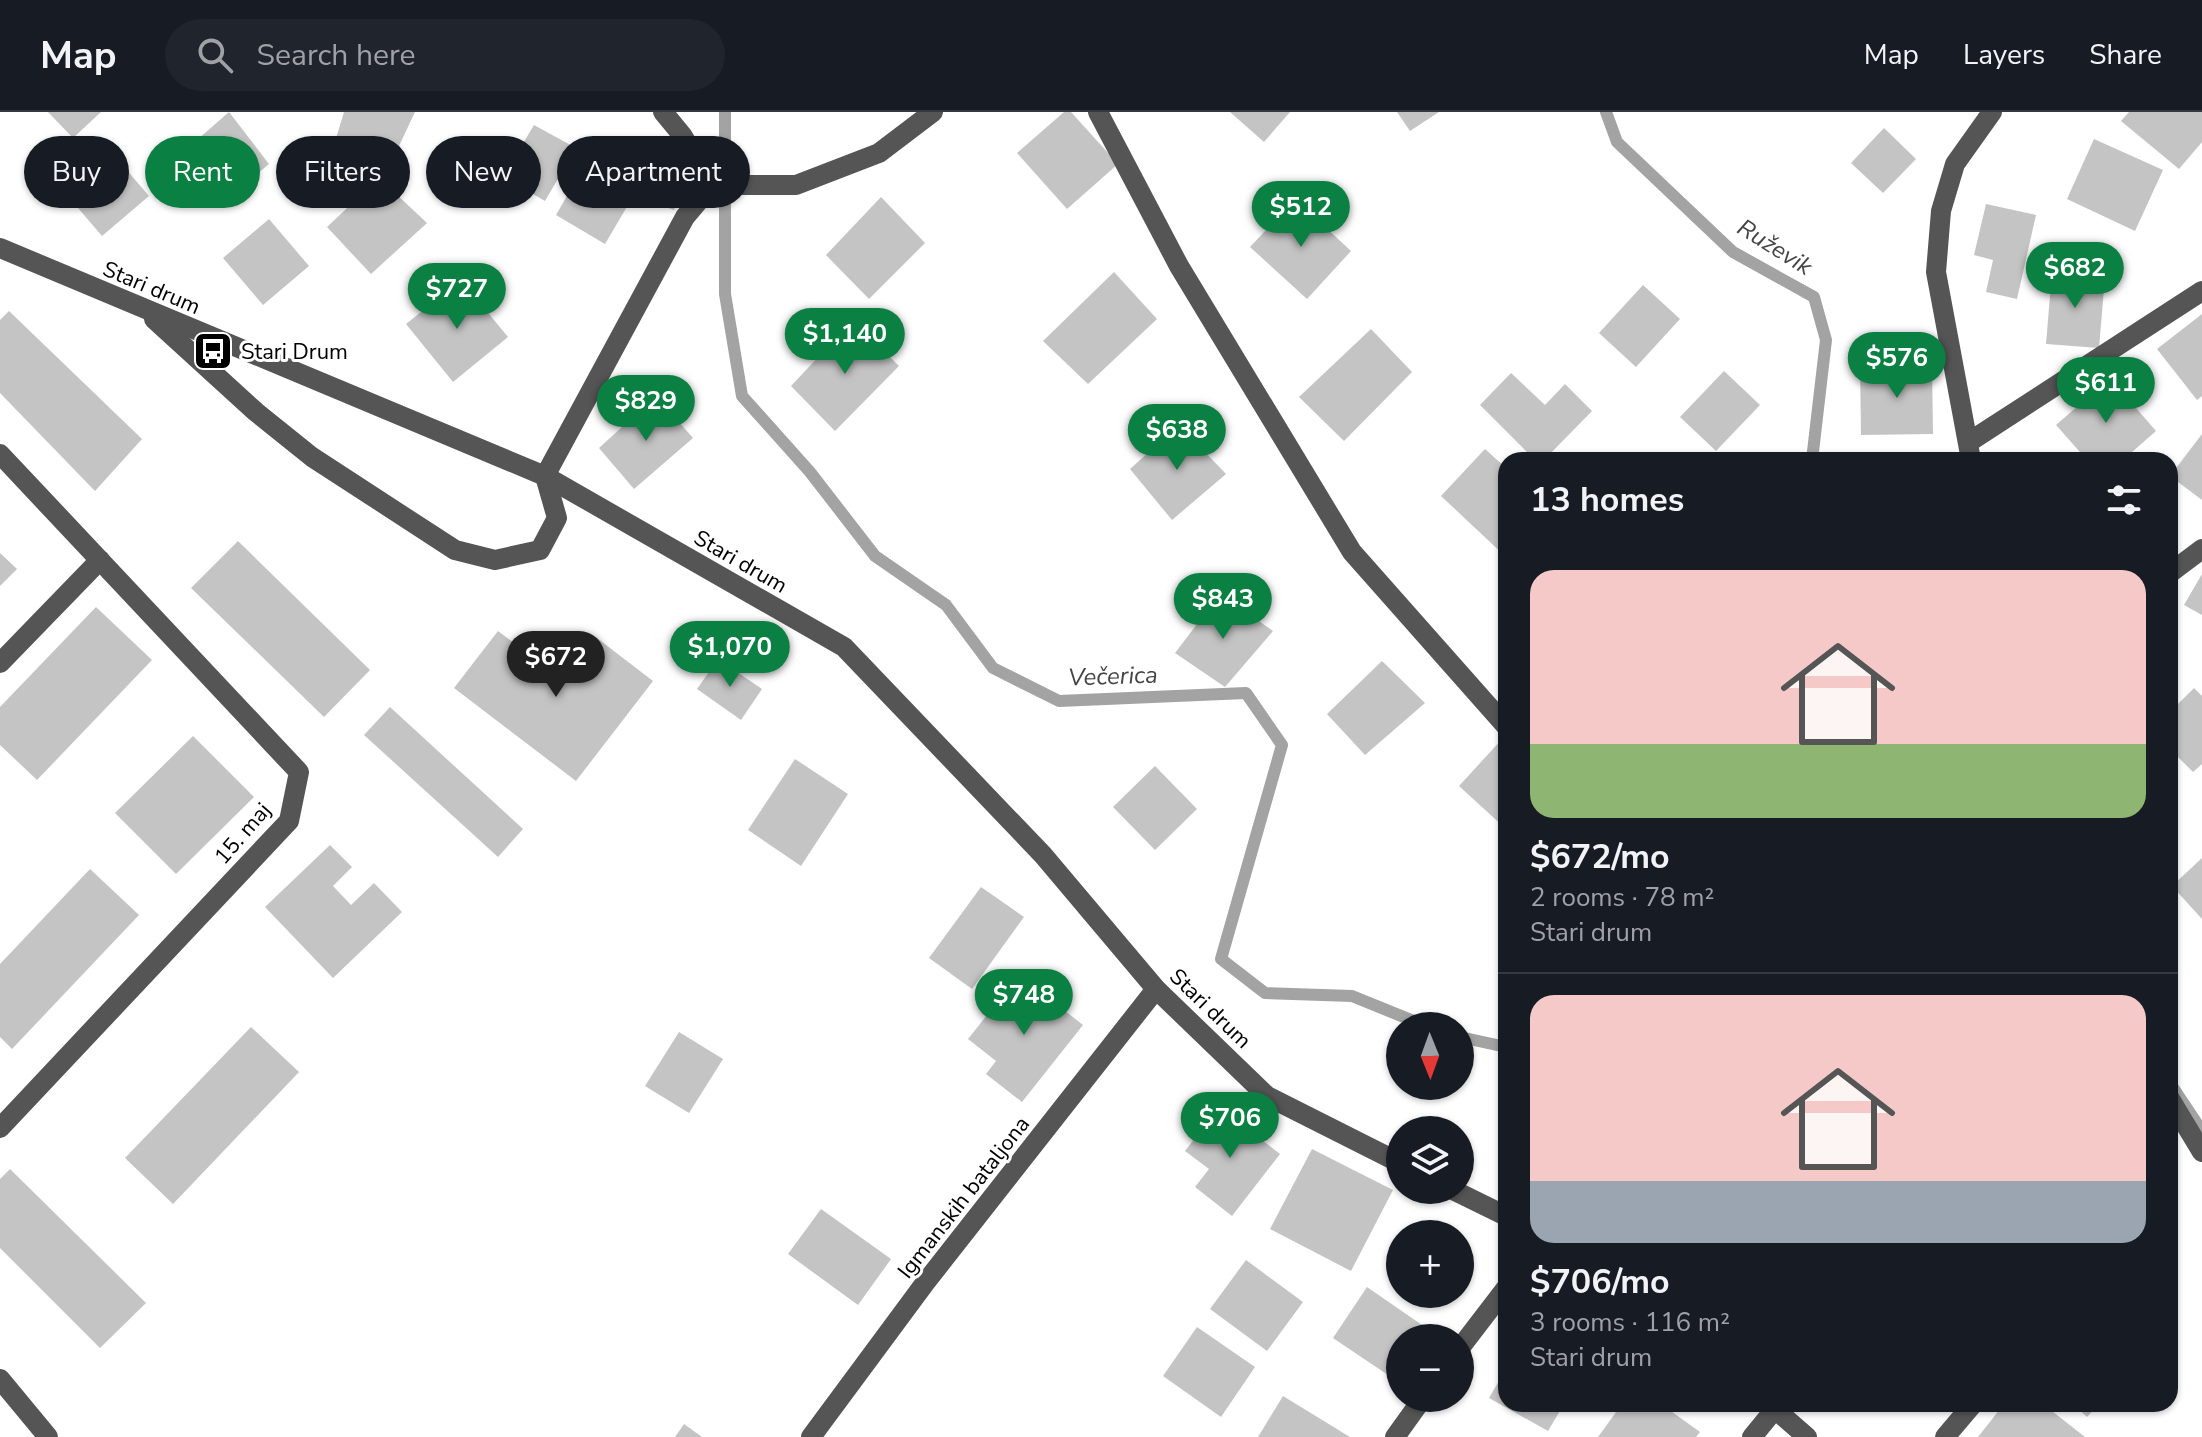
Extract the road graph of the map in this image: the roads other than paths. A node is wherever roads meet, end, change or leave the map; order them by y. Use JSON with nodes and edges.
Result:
{"nodes":[{"id":1,"x":663,"y":112,"type":"edge"},
{"id":2,"x":933,"y":112,"type":"edge"},
{"id":3,"x":1098,"y":112,"type":"edge"},
{"id":4,"x":1992,"y":112,"type":"edge"},
{"id":5,"x":683,"y":136,"type":"edge"},
{"id":6,"x":750,"y":185,"type":"edge"},
{"id":7,"x":693,"y":208,"type":"edge"},
{"id":8,"x":0,"y":248,"type":"edge"},
{"id":9,"x":2202,"y":291,"type":"edge"},
{"id":10,"x":143,"y":309,"type":"junction"},
{"id":11,"x":1970,"y":451,"type":"edge"},
{"id":12,"x":0,"y":454,"type":"edge"},
{"id":13,"x":545,"y":476,"type":"junction"},
{"id":14,"x":2202,"y":549,"type":"edge"},
{"id":15,"x":100,"y":560,"type":"junction"},
{"id":16,"x":2178,"y":567,"type":"edge"},
{"id":17,"x":0,"y":663,"type":"edge"},
{"id":18,"x":1498,"y":717,"type":"edge"},
{"id":19,"x":1156,"y":989,"type":"junction"},
{"id":20,"x":2178,"y":1112,"type":"edge"},
{"id":21,"x":0,"y":1128,"type":"edge"},
{"id":22,"x":2202,"y":1152,"type":"edge"},
{"id":23,"x":1386,"y":1156,"type":"edge"},
{"id":24,"x":1474,"y":1200,"type":"edge"},
{"id":25,"x":1498,"y":1212,"type":"edge"},
{"id":26,"x":1498,"y":1298,"type":"edge"},
{"id":27,"x":1474,"y":1330,"type":"edge"},
{"id":28,"x":0,"y":1379,"type":"edge"},
{"id":29,"x":1413,"y":1412,"type":"edge"},
{"id":30,"x":1770,"y":1412,"type":"edge"},
{"id":31,"x":1780,"y":1412,"type":"edge"},
{"id":32,"x":1966,"y":1412,"type":"edge"},
{"id":33,"x":48,"y":1437,"type":"edge"},
{"id":34,"x":811,"y":1437,"type":"edge"},
{"id":35,"x":1395,"y":1437,"type":"edge"},
{"id":36,"x":1752,"y":1437,"type":"edge"},
{"id":37,"x":1807,"y":1437,"type":"edge"},
{"id":38,"x":1945,"y":1437,"type":"edge"}],
"edges":[{"from":1,"to":5,"type":"street"},
{"from":2,"to":6,"type":"street"},
{"from":3,"to":18,"type":"street"},
{"from":4,"to":11,"type":"street"},
{"from":7,"to":13,"type":"street"},
{"from":8,"to":10,"type":"street","name":"Stari drum"},
{"from":9,"to":11,"type":"street"},
{"from":10,"to":13,"type":"street","name":"Stari drum"},
{"from":10,"to":13,"type":"street"},
{"from":12,"to":15,"type":"street","name":"15. maj"},
{"from":13,"to":19,"type":"street","name":"Stari drum"},
{"from":14,"to":16,"type":"street"},
{"from":15,"to":17,"type":"street"},
{"from":15,"to":21,"type":"street","name":"15. maj"},
{"from":19,"to":23,"type":"street","name":"Stari drum"},
{"from":19,"to":34,"type":"street","name":"Igmanskih bataljona"},
{"from":20,"to":22,"type":"street"},
{"from":24,"to":25,"type":"street"},
{"from":26,"to":27,"type":"street"},
{"from":28,"to":33,"type":"street"},
{"from":29,"to":35,"type":"street"},
{"from":30,"to":36,"type":"street"},
{"from":31,"to":37,"type":"street"},
{"from":32,"to":38,"type":"street"}]}
